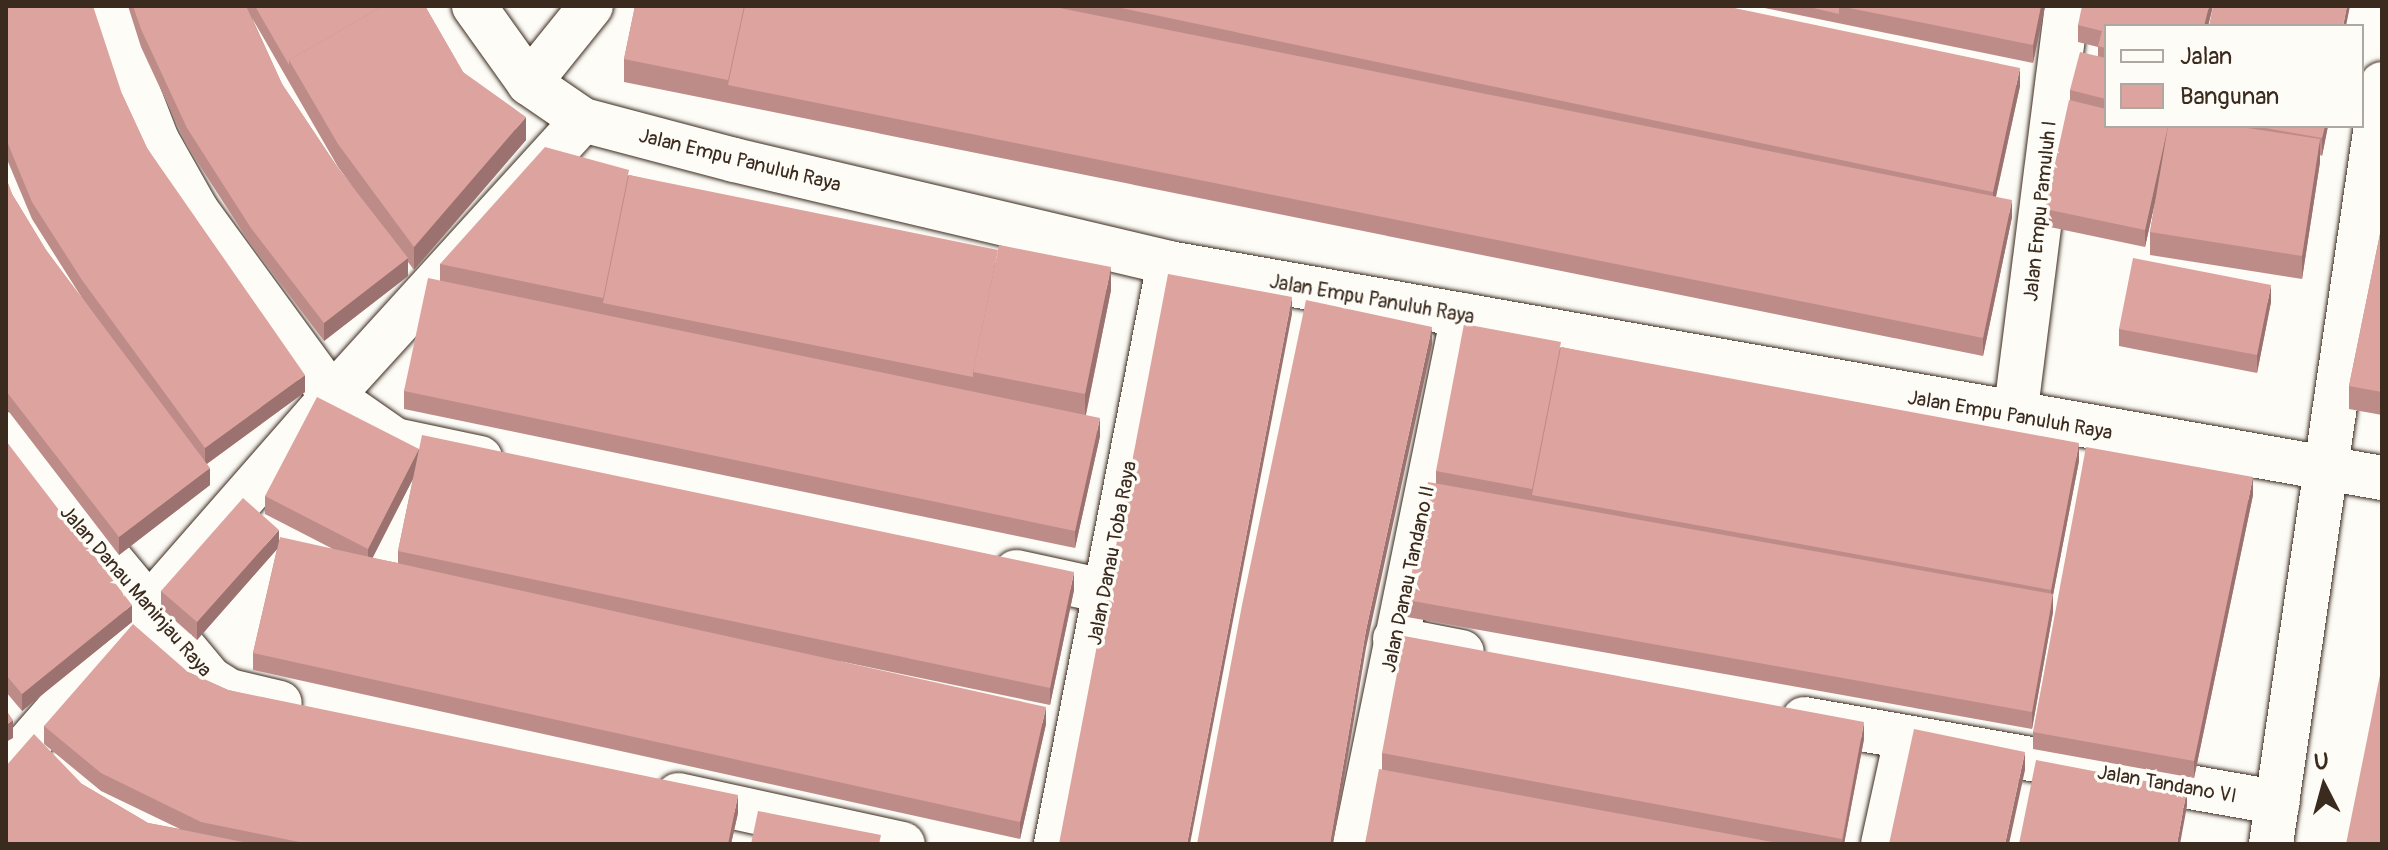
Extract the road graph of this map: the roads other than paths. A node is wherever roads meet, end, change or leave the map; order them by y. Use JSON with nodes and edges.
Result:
{"nodes":[{"id":1,"x":105,"y":6,"type":"edge"},
{"id":2,"x":474,"y":6,"type":"edge"},
{"id":3,"x":591,"y":6,"type":"edge"},
{"id":4,"x":2067,"y":6,"type":"edge"},
{"id":5,"x":529,"y":83,"type":"junction"},
{"id":6,"x":2381,"y":99,"type":"edge"},
{"id":7,"x":583,"y":120,"type":"junction"},
{"id":8,"x":1169,"y":263,"type":"junction"},
{"id":9,"x":1463,"y":315,"type":"junction"},
{"id":10,"x":332,"y":396,"type":"junction"},
{"id":11,"x":2015,"y":417,"type":"junction"},
{"id":12,"x":6,"y":434,"type":"edge"},
{"id":13,"x":518,"y":466,"type":"edge"},
{"id":14,"x":2327,"y":467,"type":"junction"},
{"id":15,"x":2382,"y":478,"type":"edge"},
{"id":16,"x":981,"y":565,"type":"edge"},
{"id":17,"x":1104,"y":591,"type":"junction"},
{"id":18,"x":147,"y":606,"type":"junction"},
{"id":19,"x":1395,"y":639,"type":"junction"},
{"id":20,"x":1504,"y":660,"type":"edge"},
{"id":21,"x":1767,"y":711,"type":"edge"},
{"id":22,"x":327,"y":714,"type":"edge"},
{"id":23,"x":1906,"y":739,"type":"junction"},
{"id":24,"x":6,"y":769,"type":"edge"},
{"id":25,"x":635,"y":785,"type":"edge"},
{"id":26,"x":2274,"y":824,"type":"edge"},
{"id":27,"x":755,"y":829,"type":"edge"},
{"id":28,"x":903,"y":844,"type":"edge"},
{"id":29,"x":1056,"y":844,"type":"edge"},
{"id":30,"x":1355,"y":844,"type":"edge"},
{"id":31,"x":1883,"y":844,"type":"edge"}],
"edges":[{"from":1,"to":10,"type":"street"},
{"from":2,"to":5,"type":"street","name":"Jalan Empu Panuluh Raya"},
{"from":3,"to":5,"type":"street"},
{"from":4,"to":11,"type":"street","name":"Jalan Empu Pamuluh I"},
{"from":5,"to":7,"type":"street","name":"Jalan Empu Panuluh Raya"},
{"from":6,"to":14,"type":"street"},
{"from":7,"to":8,"type":"street","name":"Jalan Empu Panuluh Raya"},
{"from":7,"to":10,"type":"street"},
{"from":8,"to":9,"type":"street","name":"Jalan Empu Panuluh Raya"},
{"from":8,"to":17,"type":"street","name":"Jalan Danau Toba Raya"},
{"from":9,"to":11,"type":"street","name":"Jalan Empu Panuluh Raya"},
{"from":9,"to":19,"type":"street","name":"Jalan Danau Tandano II"},
{"from":10,"to":13,"type":"street"},
{"from":10,"to":18,"type":"street"},
{"from":11,"to":14,"type":"street","name":"Jalan Empu Panuluh Raya"},
{"from":12,"to":18,"type":"street","name":"Jalan Danau Maninjau Raya"},
{"from":14,"to":15,"type":"street","name":"Jalan Empu Panuluh Raya"},
{"from":14,"to":26,"type":"street"},
{"from":16,"to":17,"type":"street"},
{"from":17,"to":29,"type":"street","name":"Jalan Danau Toba Raya"},
{"from":18,"to":22,"type":"street","name":"Jalan Danau Maninjau Raya"},
{"from":18,"to":24,"type":"street"},
{"from":19,"to":20,"type":"street"},
{"from":19,"to":30,"type":"street","name":"Jalan Danau Tandano II"},
{"from":21,"to":23,"type":"street","name":"Jalan Tandano VI"},
{"from":23,"to":26,"type":"street","name":"Jalan Tandano VI"},
{"from":23,"to":31,"type":"street"},
{"from":25,"to":27,"type":"street"},
{"from":27,"to":28,"type":"street"}]}
